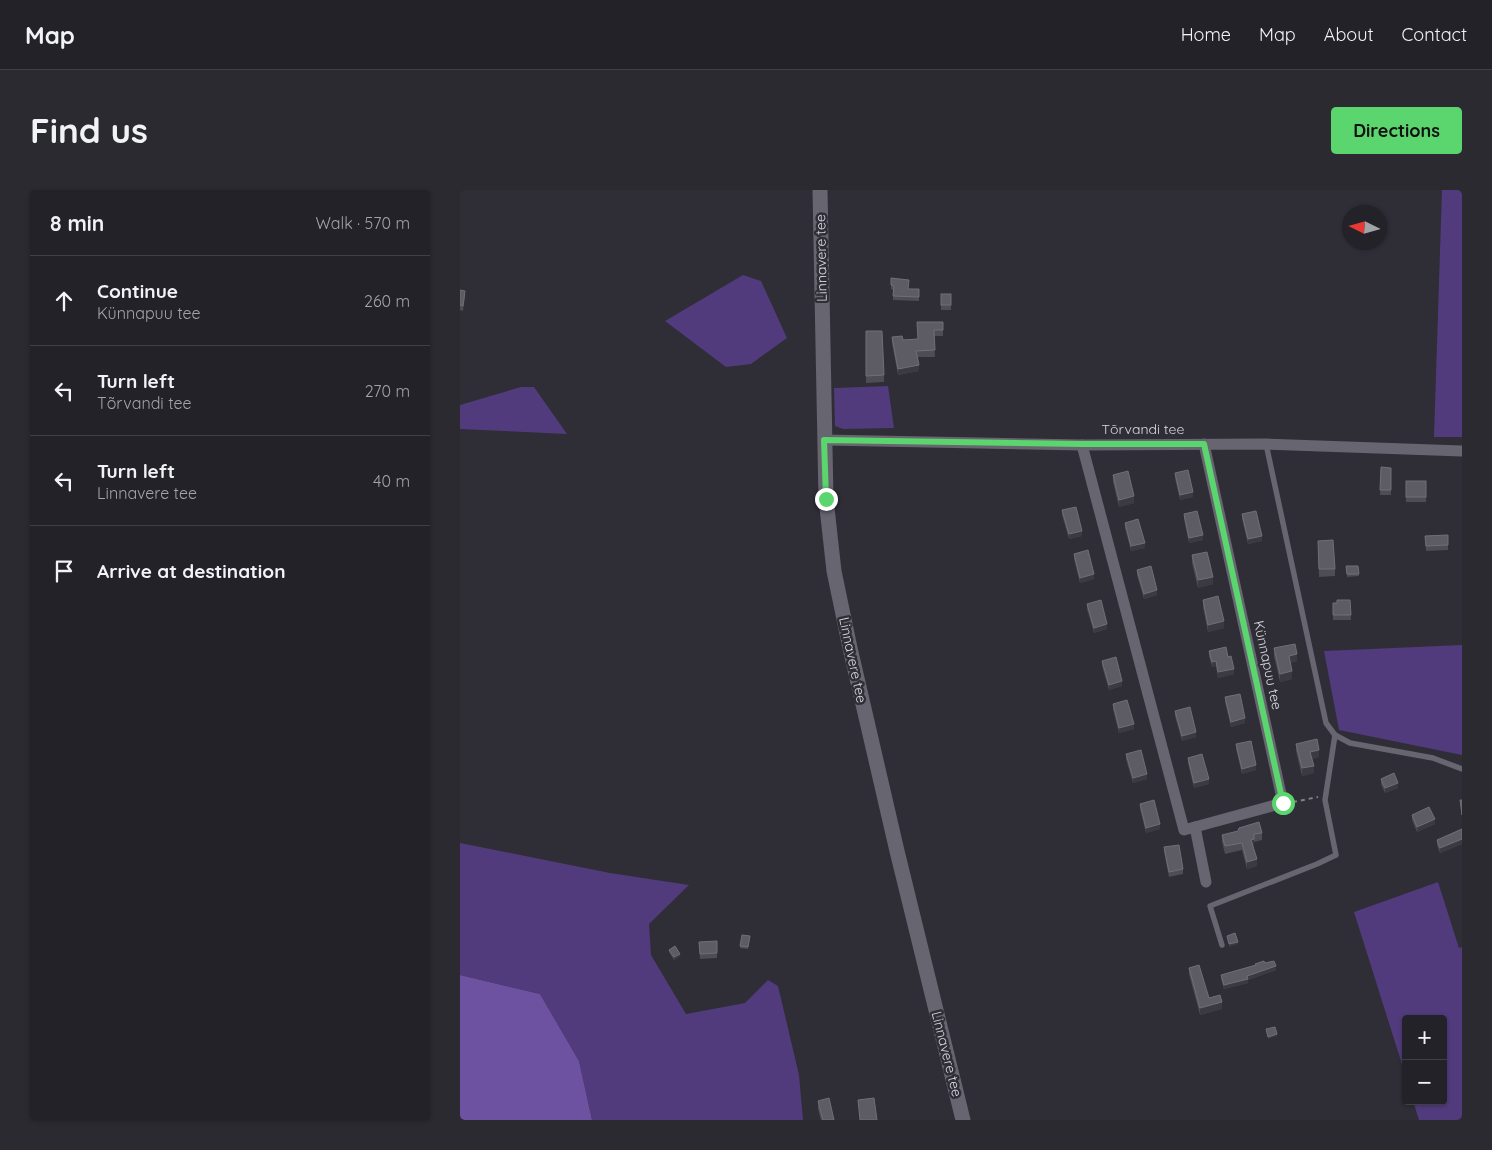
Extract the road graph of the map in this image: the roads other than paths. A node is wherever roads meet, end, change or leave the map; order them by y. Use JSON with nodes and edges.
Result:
{"nodes":[{"id":1,"x":820,"y":190,"type":"edge"},
{"id":2,"x":824,"y":440,"type":"junction"},
{"id":3,"x":1082,"y":444,"type":"junction"},
{"id":4,"x":1204,"y":444,"type":"junction"},
{"id":5,"x":1266,"y":444,"type":"junction"},
{"id":6,"x":1462,"y":451,"type":"edge"},
{"id":7,"x":1335,"y":735,"type":"junction"},
{"id":8,"x":1462,"y":769,"type":"edge"},
{"id":9,"x":1195,"y":827,"type":"junction"},
{"id":10,"x":1206,"y":882,"type":"dead end"},
{"id":11,"x":1222,"y":945,"type":"dead end"},
{"id":12,"x":963,"y":1120,"type":"edge"}],
"edges":[{"from":1,"to":2,"type":"street","name":"Linnavere tee"},
{"from":2,"to":3,"type":"street","name":"Tõrvandi tee"},
{"from":2,"to":12,"type":"street","name":"Linnavere tee"},
{"from":3,"to":4,"type":"street","name":"Tõrvandi tee"},
{"from":3,"to":9,"type":"street"},
{"from":4,"to":5,"type":"street","name":"Tõrvandi tee"},
{"from":4,"to":9,"type":"street","name":"Künnapuu tee"},
{"from":5,"to":6,"type":"street","name":"Tõrvandi tee"},
{"from":5,"to":7,"type":"lane"},
{"from":7,"to":8,"type":"lane"},
{"from":7,"to":11,"type":"lane"},
{"from":9,"to":10,"type":"street"}]}
